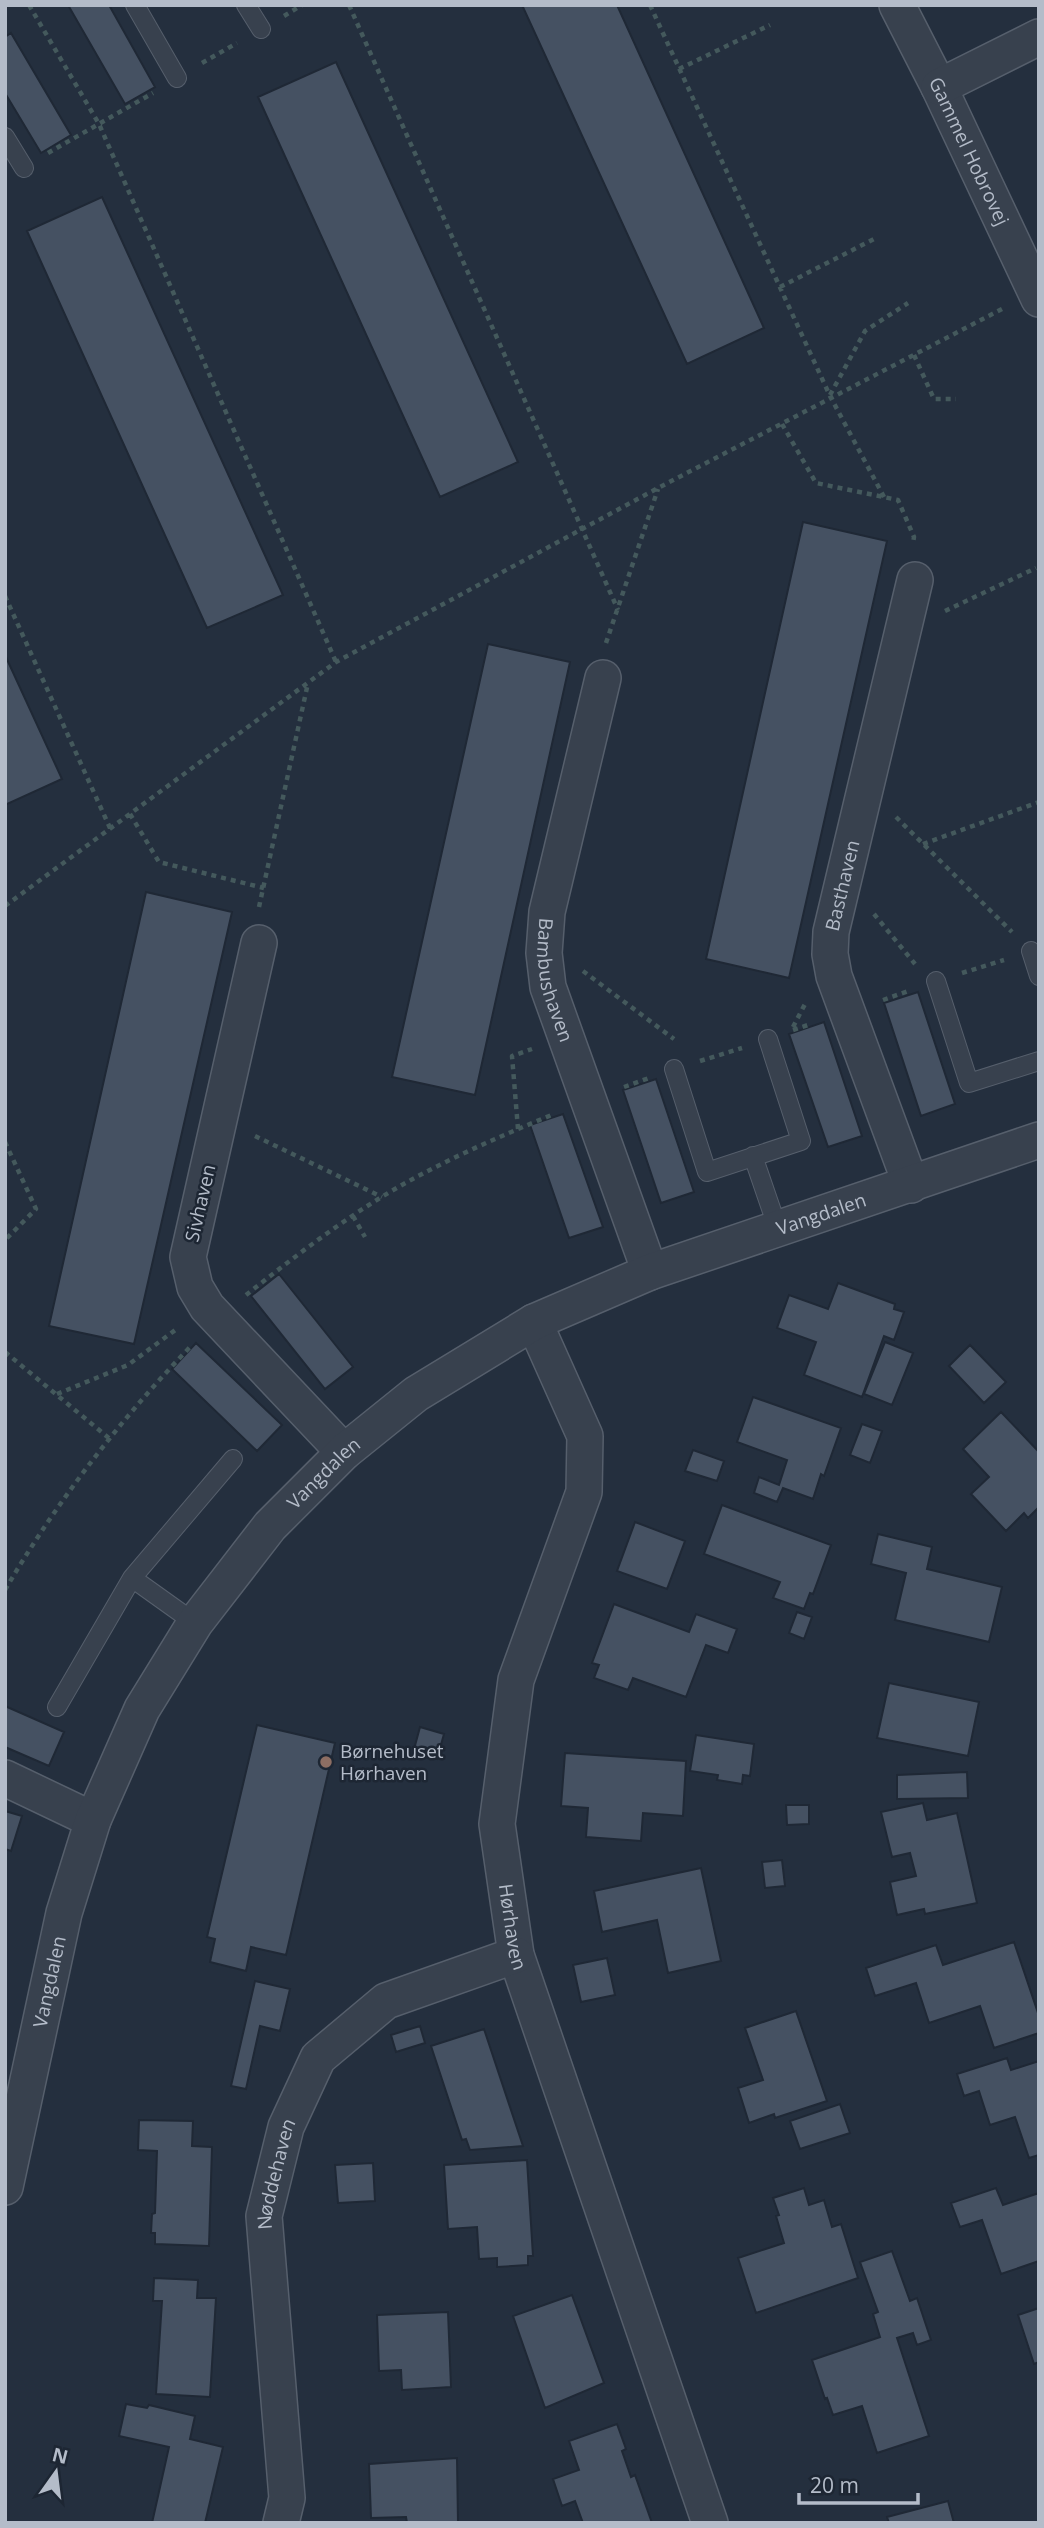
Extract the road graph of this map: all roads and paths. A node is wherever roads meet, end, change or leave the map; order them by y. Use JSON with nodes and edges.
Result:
{"nodes":[{"id":1,"x":29,"y":5,"type":"edge"},
{"id":2,"x":135,"y":5,"type":"edge"},
{"id":3,"x":246,"y":5,"type":"edge"},
{"id":4,"x":349,"y":5,"type":"edge"},
{"id":5,"x":650,"y":5,"type":"edge"},
{"id":6,"x":897,"y":5,"type":"edge"},
{"id":7,"x":770,"y":25,"type":"dead end"},
{"id":8,"x":261,"y":29,"type":"dead end"},
{"id":9,"x":1039,"y":37,"type":"edge"},
{"id":10,"x":679,"y":69,"type":"junction"},
{"id":11,"x":177,"y":78,"type":"dead end"},
{"id":12,"x":939,"y":87,"type":"junction"},
{"id":13,"x":5,"y":137,"type":"edge"},
{"id":14,"x":24,"y":168,"type":"dead end"},
{"id":15,"x":876,"y":238,"type":"dead end"},
{"id":16,"x":780,"y":288,"type":"junction"},
{"id":17,"x":1037,"y":295,"type":"edge"},
{"id":18,"x":908,"y":303,"type":"dead end"},
{"id":19,"x":914,"y":355,"type":"junction"},
{"id":20,"x":830,"y":397,"type":"junction"},
{"id":21,"x":956,"y":399,"type":"dead end"},
{"id":22,"x":782,"y":424,"type":"junction"},
{"id":23,"x":658,"y":488,"type":"junction"},
{"id":24,"x":884,"y":497,"type":"junction"},
{"id":25,"x":581,"y":530,"type":"junction"},
{"id":26,"x":1036,"y":568,"type":"dead end"},
{"id":27,"x":915,"y":580,"type":"joint"},
{"id":28,"x":5,"y":596,"type":"edge"},
{"id":29,"x":618,"y":610,"type":"junction"},
{"id":30,"x":907,"y":616,"type":"junction"},
{"id":31,"x":336,"y":662,"type":"junction"},
{"id":32,"x":603,"y":678,"type":"joint"},
{"id":33,"x":308,"y":682,"type":"junction"},
{"id":34,"x":866,"y":787,"type":"junction"},
{"id":35,"x":1039,"y":802,"type":"edge"},
{"id":36,"x":130,"y":814,"type":"junction"},
{"id":37,"x":110,"y":828,"type":"junction"},
{"id":38,"x":923,"y":844,"type":"junction"},
{"id":39,"x":844,"y":878,"type":"junction"},
{"id":40,"x":264,"y":888,"type":"junction"},
{"id":41,"x":5,"y":906,"type":"edge"},
{"id":42,"x":545,"y":942,"type":"junction"},
{"id":43,"x":259,"y":943,"type":"joint"},
{"id":44,"x":1031,"y":951,"type":"junction"},
{"id":45,"x":1039,"y":976,"type":"edge"},
{"id":46,"x":933,"y":982,"type":"junction"},
{"id":47,"x":847,"y":1012,"type":"junction"},
{"id":48,"x":566,"y":1037,"type":"junction"},
{"id":49,"x":768,"y":1039,"type":"junction"},
{"id":50,"x":682,"y":1045,"type":"dead end"},
{"id":51,"x":692,"y":1053,"type":"dead end"},
{"id":52,"x":703,"y":1060,"type":"junction"},
{"id":53,"x":1039,"y":1061,"type":"edge"},
{"id":54,"x":674,"y":1069,"type":"junction"},
{"id":55,"x":588,"y":1100,"type":"junction"},
{"id":56,"x":219,"y":1119,"type":"junction"},
{"id":57,"x":518,"y":1129,"type":"junction"},
{"id":58,"x":1039,"y":1140,"type":"edge"},
{"id":59,"x":5,"y":1143,"type":"edge"},
{"id":60,"x":753,"y":1156,"type":"junction"},
{"id":61,"x":911,"y":1185,"type":"junction"},
{"id":62,"x":382,"y":1197,"type":"junction"},
{"id":63,"x":353,"y":1216,"type":"junction"},
{"id":64,"x":778,"y":1229,"type":"junction"},
{"id":65,"x":365,"y":1237,"type":"dead end"},
{"id":66,"x":5,"y":1240,"type":"edge"},
{"id":67,"x":650,"y":1272,"type":"junction"},
{"id":68,"x":212,"y":1313,"type":"junction"},
{"id":69,"x":534,"y":1322,"type":"junction"},
{"id":70,"x":5,"y":1352,"type":"edge"},
{"id":71,"x":57,"y":1395,"type":"junction"},
{"id":72,"x":110,"y":1439,"type":"junction"},
{"id":73,"x":344,"y":1452,"type":"junction"},
{"id":74,"x":233,"y":1460,"type":"dead end"},
{"id":75,"x":132,"y":1578,"type":"junction"},
{"id":76,"x":5,"y":1590,"type":"edge"},
{"id":77,"x":195,"y":1623,"type":"junction"},
{"id":78,"x":57,"y":1707,"type":"dead end"},
{"id":79,"x":5,"y":1778,"type":"edge"},
{"id":80,"x":93,"y":1820,"type":"junction"},
{"id":81,"x":516,"y":1955,"type":"junction"},
{"id":82,"x":5,"y":2187,"type":"edge"},
{"id":83,"x":281,"y":2523,"type":"edge"},
{"id":84,"x":709,"y":2523,"type":"edge"}],
"edges":[{"from":1,"to":31,"type":"path"},
{"from":2,"to":11,"type":"lane"},
{"from":3,"to":8,"type":"lane"},
{"from":4,"to":25,"type":"path"},
{"from":5,"to":10,"type":"path"},
{"from":6,"to":12,"type":"street","name":"Gammel Hobrovej"},
{"from":7,"to":10,"type":"path"},
{"from":9,"to":12,"type":"street"},
{"from":10,"to":16,"type":"path"},
{"from":12,"to":17,"type":"street","name":"Gammel Hobrovej"},
{"from":13,"to":14,"type":"lane"},
{"from":15,"to":16,"type":"path"},
{"from":16,"to":20,"type":"path"},
{"from":17,"to":19,"type":"path"},
{"from":18,"to":20,"type":"path"},
{"from":19,"to":20,"type":"path"},
{"from":19,"to":21,"type":"path"},
{"from":20,"to":22,"type":"path"},
{"from":20,"to":24,"type":"path"},
{"from":22,"to":23,"type":"path"},
{"from":22,"to":24,"type":"path"},
{"from":23,"to":25,"type":"path"},
{"from":23,"to":29,"type":"path"},
{"from":24,"to":27,"type":"path"},
{"from":25,"to":29,"type":"path"},
{"from":25,"to":31,"type":"path"},
{"from":26,"to":30,"type":"path"},
{"from":27,"to":30,"type":"street","name":"Basthaven"},
{"from":28,"to":37,"type":"path"},
{"from":29,"to":32,"type":"path"},
{"from":30,"to":34,"type":"street","name":"Basthaven"},
{"from":31,"to":33,"type":"path"},
{"from":32,"to":42,"type":"street","name":"Bambushaven"},
{"from":33,"to":36,"type":"path"},
{"from":33,"to":40,"type":"path"},
{"from":34,"to":38,"type":"path"},
{"from":34,"to":39,"type":"street","name":"Basthaven"},
{"from":35,"to":38,"type":"path"},
{"from":36,"to":37,"type":"path"},
{"from":36,"to":40,"type":"path"},
{"from":37,"to":41,"type":"path"},
{"from":38,"to":44,"type":"path"},
{"from":39,"to":46,"type":"path"},
{"from":39,"to":47,"type":"street","name":"Basthaven"},
{"from":40,"to":43,"type":"path"},
{"from":42,"to":48,"type":"street","name":"Bambushaven"},
{"from":42,"to":50,"type":"path"},
{"from":43,"to":56,"type":"street","name":"Sivhaven"},
{"from":44,"to":45,"type":"lane"},
{"from":44,"to":46,"type":"path"},
{"from":46,"to":47,"type":"path"},
{"from":46,"to":53,"type":"lane"},
{"from":47,"to":49,"type":"path"},
{"from":47,"to":61,"type":"street","name":"Basthaven"},
{"from":48,"to":55,"type":"street","name":"Bambushaven"},
{"from":48,"to":57,"type":"path"},
{"from":49,"to":52,"type":"path"},
{"from":49,"to":60,"type":"lane"},
{"from":51,"to":52,"type":"path"},
{"from":52,"to":54,"type":"path"},
{"from":54,"to":55,"type":"path"},
{"from":54,"to":60,"type":"lane"},
{"from":55,"to":57,"type":"path"},
{"from":55,"to":67,"type":"street","name":"Bambushaven"},
{"from":56,"to":62,"type":"path"},
{"from":56,"to":68,"type":"street","name":"Sivhaven"},
{"from":57,"to":62,"type":"path"},
{"from":58,"to":61,"type":"street","name":"Vangdalen"},
{"from":59,"to":66,"type":"path"},
{"from":60,"to":64,"type":"lane"},
{"from":61,"to":64,"type":"street","name":"Vangdalen"},
{"from":62,"to":63,"type":"path"},
{"from":63,"to":65,"type":"path"},
{"from":63,"to":68,"type":"path"},
{"from":64,"to":67,"type":"street","name":"Vangdalen"},
{"from":67,"to":69,"type":"street","name":"Vangdalen"},
{"from":68,"to":71,"type":"path"},
{"from":68,"to":72,"type":"path"},
{"from":68,"to":73,"type":"street","name":"Sivhaven"},
{"from":69,"to":73,"type":"street","name":"Vangdalen"},
{"from":69,"to":81,"type":"street","name":"Hørhaven"},
{"from":70,"to":71,"type":"path"},
{"from":71,"to":72,"type":"path"},
{"from":72,"to":76,"type":"path"},
{"from":73,"to":77,"type":"street","name":"Vangdalen"},
{"from":74,"to":75,"type":"lane"},
{"from":75,"to":77,"type":"lane"},
{"from":75,"to":78,"type":"lane"},
{"from":77,"to":80,"type":"street","name":"Vangdalen"},
{"from":79,"to":80,"type":"street"},
{"from":80,"to":82,"type":"street","name":"Vangdalen"},
{"from":81,"to":83,"type":"street","name":"Nøddehaven"},
{"from":81,"to":84,"type":"street","name":"Hørhaven"}]}
